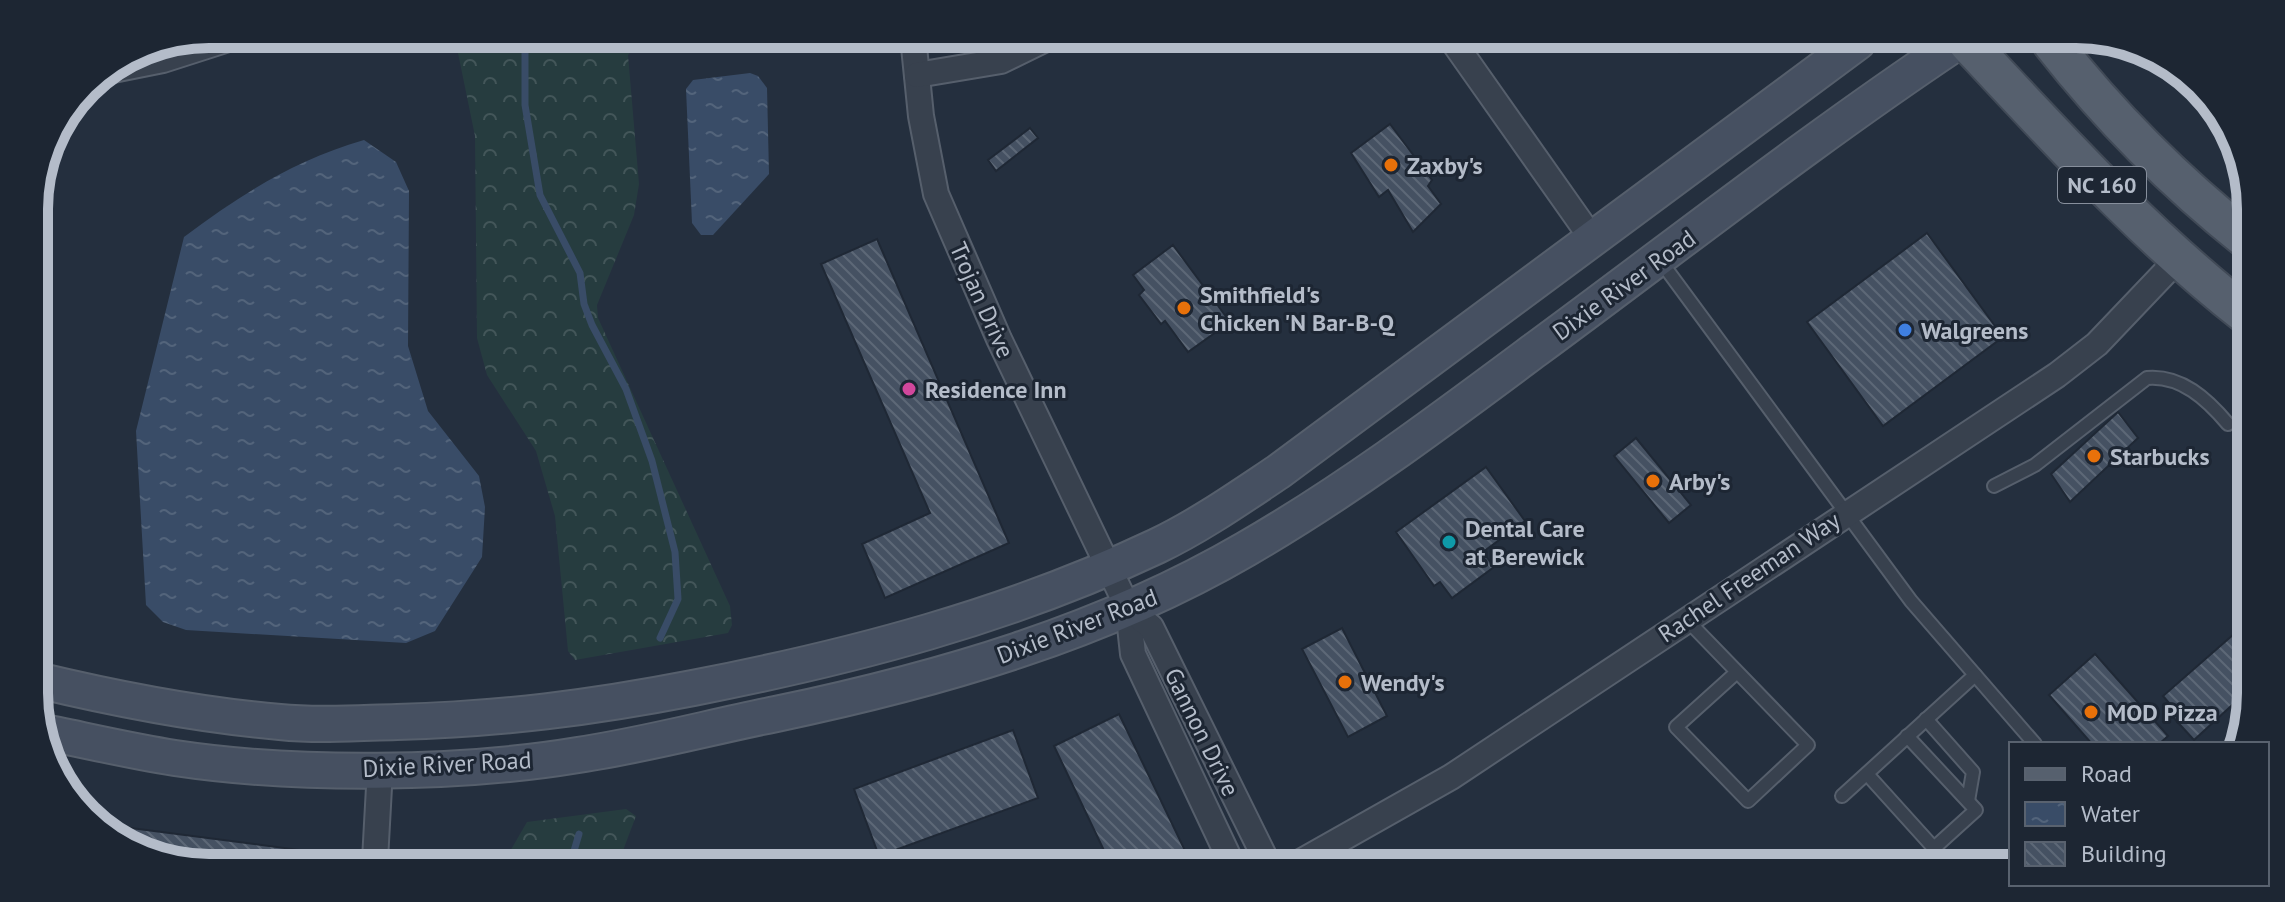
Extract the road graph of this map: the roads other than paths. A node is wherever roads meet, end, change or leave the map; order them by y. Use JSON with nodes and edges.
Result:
{"nodes":[{"id":1,"x":200,"y":48,"type":"edge"},
{"id":2,"x":914,"y":48,"type":"edge"},
{"id":3,"x":1028,"y":48,"type":"edge"},
{"id":4,"x":1458,"y":48,"type":"edge"},
{"id":5,"x":1850,"y":48,"type":"edge"},
{"id":6,"x":1949,"y":48,"type":"edge"},
{"id":7,"x":1973,"y":48,"type":"edge"},
{"id":8,"x":2056,"y":48,"type":"edge"},
{"id":9,"x":139,"y":65,"type":"edge"},
{"id":10,"x":917,"y":75,"type":"junction"},
{"id":11,"x":2237,"y":231,"type":"edge"},
{"id":12,"x":1593,"y":240,"type":"junction"},
{"id":13,"x":1659,"y":259,"type":"junction"},
{"id":14,"x":2177,"y":260,"type":"junction"},
{"id":15,"x":2237,"y":307,"type":"edge"},
{"id":16,"x":2228,"y":424,"type":"dead end"},
{"id":17,"x":1994,"y":486,"type":"dead end"},
{"id":18,"x":1847,"y":511,"type":"junction"},
{"id":19,"x":1119,"y":589,"type":"junction"},
{"id":20,"x":1686,"y":619,"type":"junction"},
{"id":21,"x":1737,"y":672,"type":"junction"},
{"id":22,"x":1975,"y":675,"type":"junction"},
{"id":23,"x":48,"y":682,"type":"edge"},
{"id":24,"x":1926,"y":719,"type":"junction"},
{"id":25,"x":54,"y":734,"type":"edge"},
{"id":26,"x":1907,"y":736,"type":"junction"},
{"id":27,"x":2033,"y":742,"type":"edge"},
{"id":28,"x":380,"y":769,"type":"junction"},
{"id":29,"x":1867,"y":774,"type":"junction"},
{"id":30,"x":1842,"y":796,"type":"dead end"},
{"id":31,"x":1968,"y":801,"type":"junction"},
{"id":32,"x":1934,"y":848,"type":"junction"},
{"id":33,"x":375,"y":854,"type":"edge"},
{"id":34,"x":1227,"y":854,"type":"edge"},
{"id":35,"x":1263,"y":854,"type":"edge"},
{"id":36,"x":1315,"y":854,"type":"edge"},
{"id":37,"x":1939,"y":854,"type":"edge"}],
"edges":[{"from":1,"to":9,"type":"street"},
{"from":2,"to":10,"type":"street","name":"Trojan Drive"},
{"from":3,"to":10,"type":"street"},
{"from":4,"to":12,"type":"street"},
{"from":5,"to":12,"type":"street","name":"Dixie River Road"},
{"from":6,"to":13,"type":"street","name":"Dixie River Road"},
{"from":7,"to":14,"type":"main road","number":"NC 160"},
{"from":8,"to":11,"type":"main road","number":"NC 160"},
{"from":10,"to":19,"type":"street","name":"Trojan Drive"},
{"from":12,"to":19,"type":"street","name":"Dixie River Road"},
{"from":13,"to":18,"type":"lane"},
{"from":13,"to":19,"type":"street","name":"Dixie River Road"},
{"from":14,"to":15,"type":"main road","number":"NC 160"},
{"from":14,"to":18,"type":"street","name":"Rachel Freeman Way"},
{"from":16,"to":17,"type":"lane"},
{"from":18,"to":20,"type":"street","name":"Rachel Freeman Way"},
{"from":18,"to":22,"type":"lane"},
{"from":19,"to":23,"type":"street","name":"Dixie River Road"},
{"from":19,"to":28,"type":"street","name":"Dixie River Road"},
{"from":19,"to":34,"type":"street","name":"Gannon Drive"},
{"from":19,"to":35,"type":"street","name":"Gannon Drive"},
{"from":20,"to":21,"type":"lane"},
{"from":20,"to":36,"type":"street","name":"Rachel Freeman Way"},
{"from":21,"to":21,"type":"lane"},
{"from":22,"to":24,"type":"lane"},
{"from":22,"to":27,"type":"lane"},
{"from":24,"to":26,"type":"lane"},
{"from":24,"to":31,"type":"lane"},
{"from":25,"to":28,"type":"street","name":"Dixie River Road"},
{"from":26,"to":29,"type":"lane"},
{"from":26,"to":31,"type":"lane"},
{"from":28,"to":33,"type":"street"},
{"from":29,"to":30,"type":"lane"},
{"from":29,"to":32,"type":"lane"},
{"from":31,"to":32,"type":"lane"},
{"from":32,"to":37,"type":"lane"}]}
